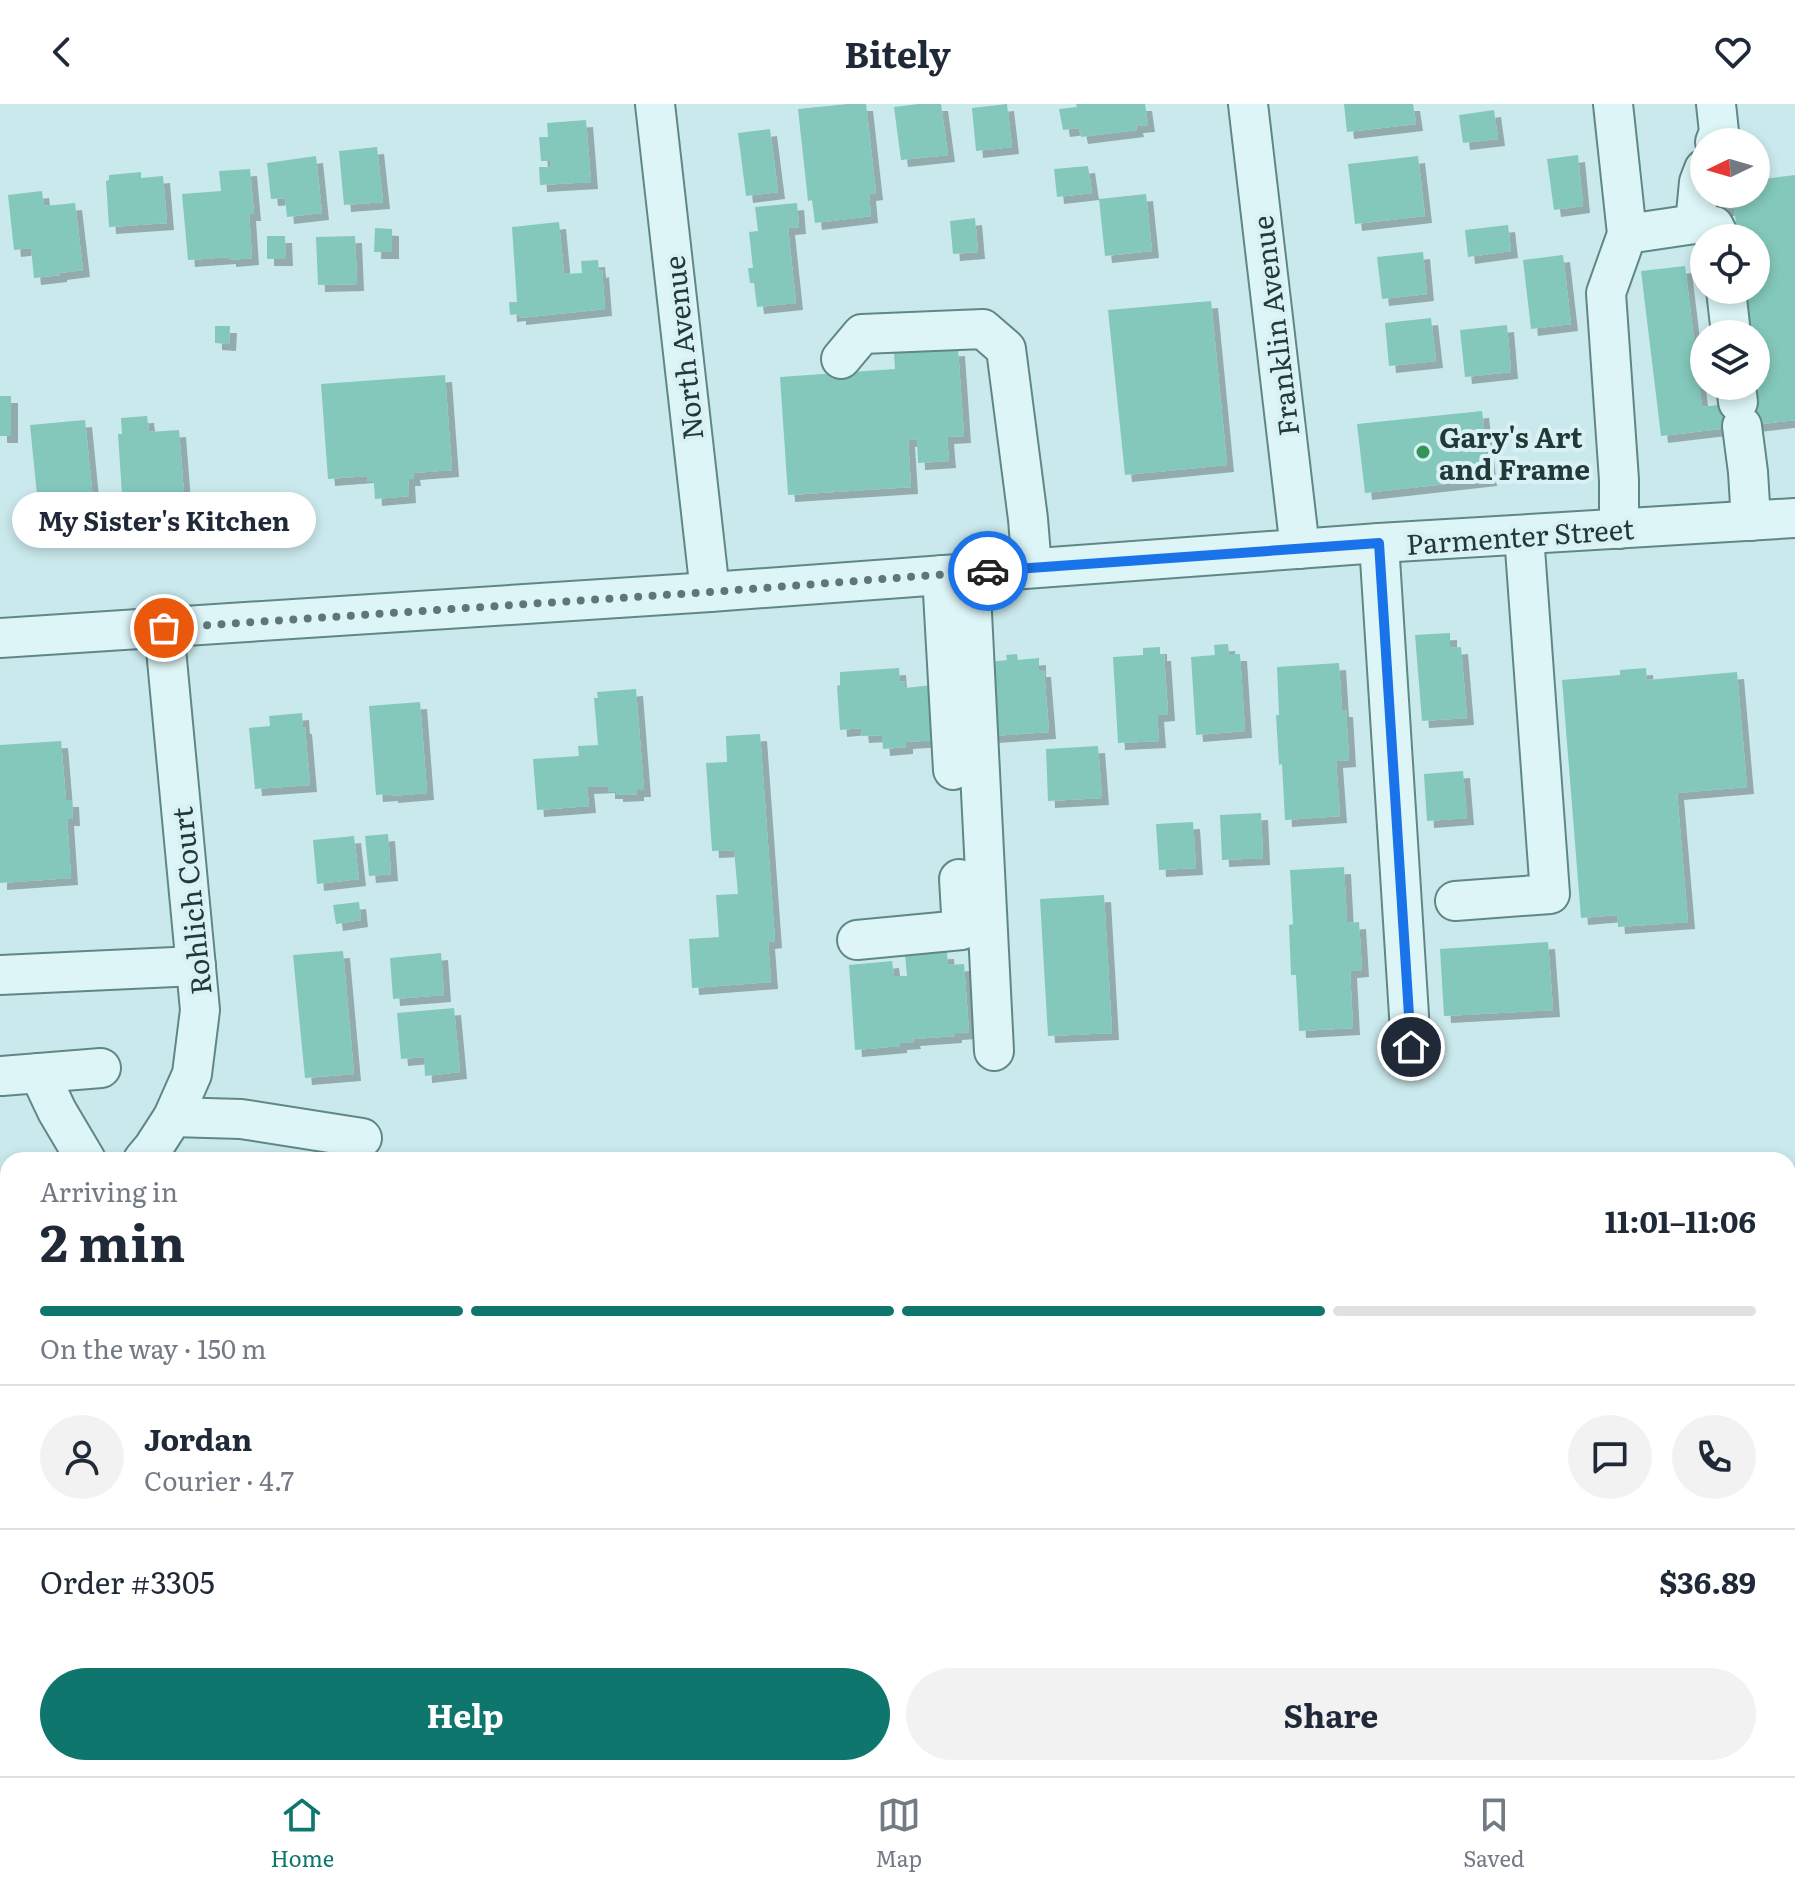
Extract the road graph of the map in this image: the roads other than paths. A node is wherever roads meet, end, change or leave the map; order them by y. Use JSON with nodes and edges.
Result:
{"nodes":[{"id":1,"x":655,"y":104,"type":"edge"},
{"id":2,"x":1248,"y":104,"type":"edge"},
{"id":3,"x":1613,"y":104,"type":"edge"},
{"id":4,"x":1716,"y":104,"type":"edge"},
{"id":5,"x":1719,"y":128,"type":"edge"},
{"id":6,"x":1690,"y":232,"type":"edge"},
{"id":7,"x":1627,"y":234,"type":"junction"},
{"id":8,"x":841,"y":359,"type":"dead end"},
{"id":9,"x":1739,"y":405,"type":"edge"},
{"id":10,"x":1795,"y":518,"type":"edge"},
{"id":11,"x":1751,"y":521,"type":"junction"},
{"id":12,"x":1619,"y":529,"type":"junction"},
{"id":13,"x":1524,"y":535,"type":"junction"},
{"id":14,"x":1379,"y":543,"type":"junction"},
{"id":15,"x":1300,"y":549,"type":"junction"},
{"id":16,"x":1032,"y":568,"type":"junction"},
{"id":17,"x":956,"y":574,"type":"junction"},
{"id":18,"x":710,"y":592,"type":"junction"},
{"id":19,"x":164,"y":628,"type":"junction"},
{"id":20,"x":0,"y":638,"type":"edge"},
{"id":21,"x":1455,"y":901,"type":"dead end"},
{"id":22,"x":857,"y":940,"type":"dead end"},
{"id":23,"x":196,"y":966,"type":"junction"},
{"id":24,"x":0,"y":975,"type":"edge"},
{"id":25,"x":1411,"y":1047,"type":"dead end"},
{"id":26,"x":994,"y":1051,"type":"dead end"},
{"id":27,"x":101,"y":1068,"type":"dead end"},
{"id":28,"x":173,"y":1117,"type":"junction"},
{"id":29,"x":362,"y":1138,"type":"dead end"},
{"id":30,"x":81,"y":1152,"type":"edge"},
{"id":31,"x":150,"y":1152,"type":"edge"}],
"edges":[{"from":1,"to":18,"type":"street","name":"North Avenue"},
{"from":2,"to":15,"type":"street","name":"Franklin Avenue"},
{"from":3,"to":7,"type":"street"},
{"from":4,"to":5,"type":"street"},
{"from":6,"to":7,"type":"street"},
{"from":7,"to":12,"type":"street"},
{"from":8,"to":16,"type":"street"},
{"from":9,"to":11,"type":"street"},
{"from":10,"to":11,"type":"street","name":"Parmenter Street"},
{"from":11,"to":12,"type":"street","name":"Parmenter Street"},
{"from":12,"to":13,"type":"street","name":"Parmenter Street"},
{"from":13,"to":14,"type":"street","name":"Parmenter Street"},
{"from":13,"to":21,"type":"street"},
{"from":14,"to":15,"type":"street","name":"Parmenter Street"},
{"from":14,"to":25,"type":"street"},
{"from":15,"to":16,"type":"street","name":"Parmenter Street"},
{"from":16,"to":17,"type":"street","name":"Parmenter Street"},
{"from":17,"to":18,"type":"street","name":"Parmenter Street"},
{"from":17,"to":22,"type":"street"},
{"from":17,"to":26,"type":"street"},
{"from":18,"to":19,"type":"street","name":"Parmenter Street"},
{"from":19,"to":20,"type":"street","name":"Parmenter Street"},
{"from":19,"to":23,"type":"street","name":"Rohlich Court"},
{"from":23,"to":24,"type":"street"},
{"from":23,"to":28,"type":"street","name":"Rohlich Court"},
{"from":27,"to":30,"type":"street"},
{"from":28,"to":29,"type":"street"},
{"from":28,"to":31,"type":"street","name":"Rohlich Court"}]}
